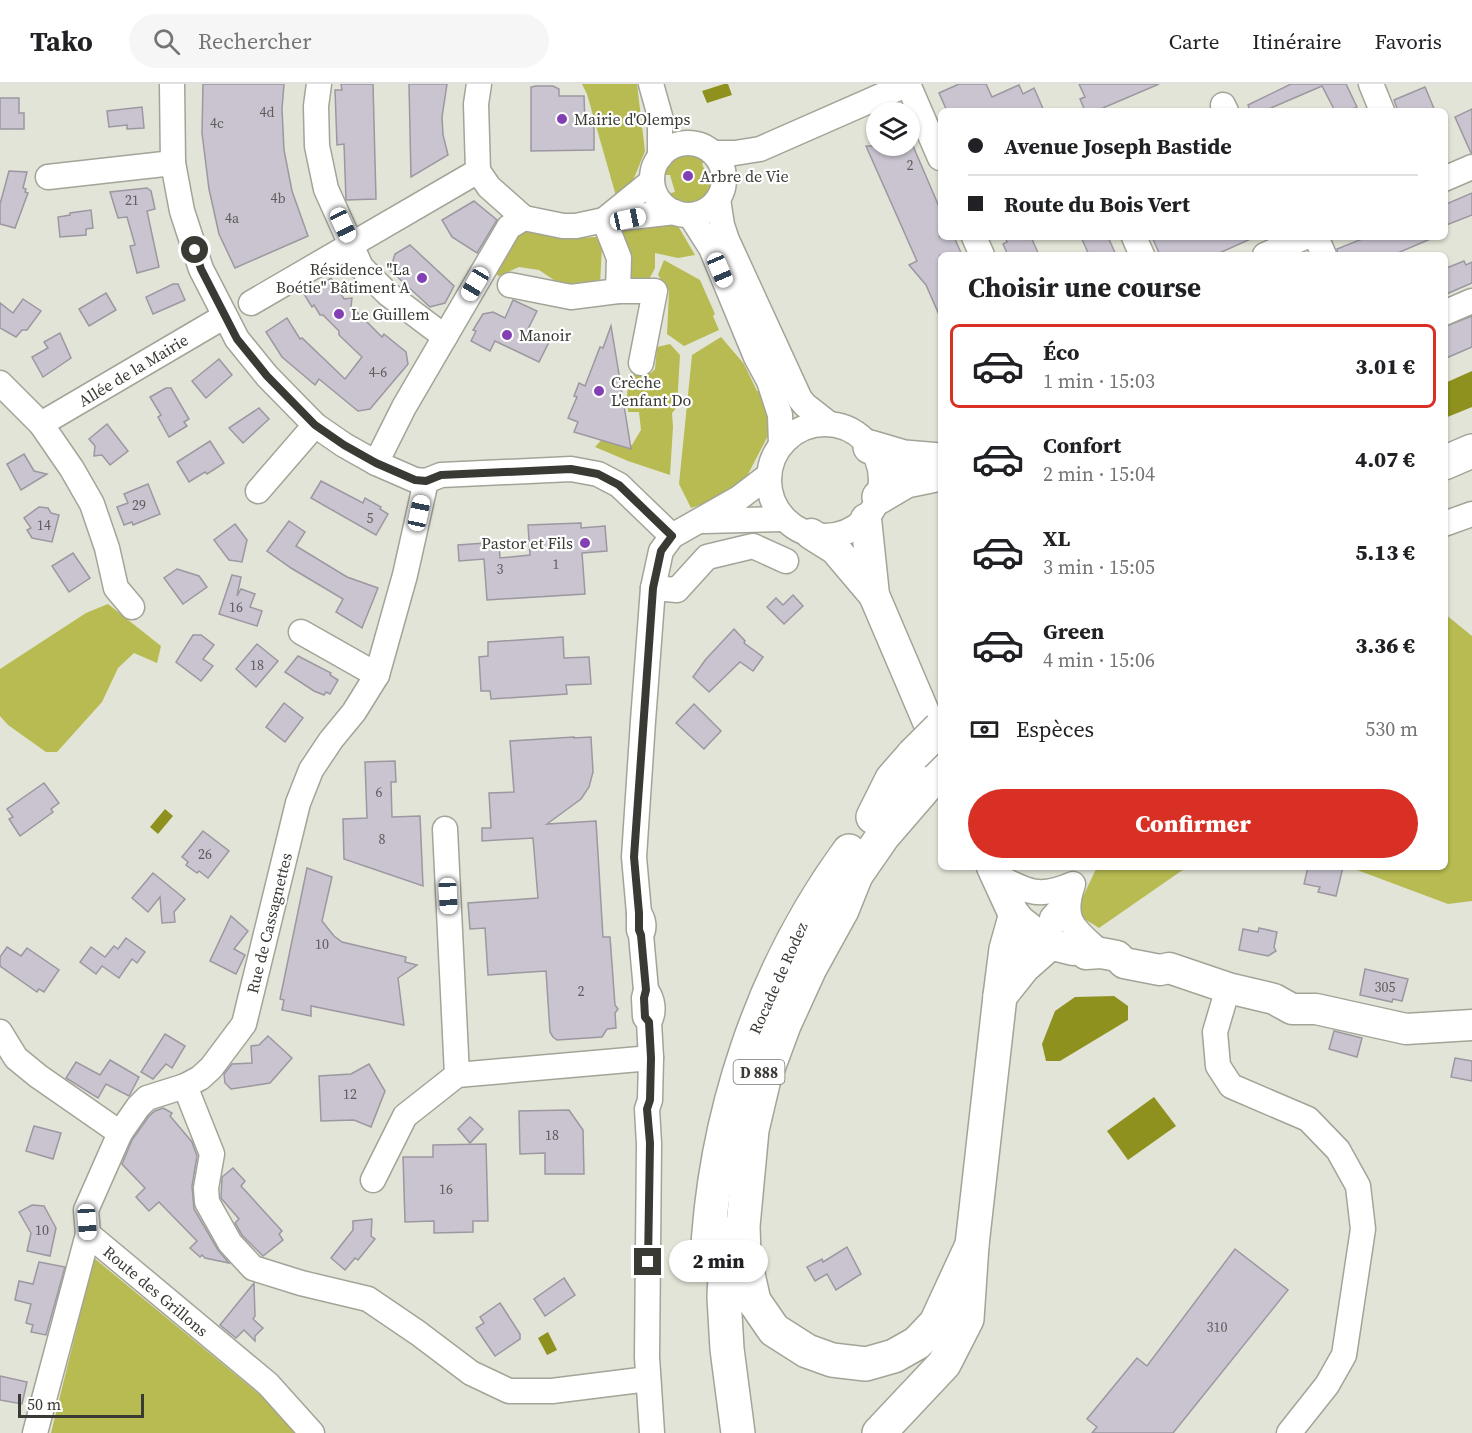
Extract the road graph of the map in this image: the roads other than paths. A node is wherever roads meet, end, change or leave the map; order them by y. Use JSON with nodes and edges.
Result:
{"nodes":[{"id":1,"x":172,"y":84,"type":"edge"},
{"id":2,"x":319,"y":84,"type":"edge"},
{"id":3,"x":478,"y":84,"type":"edge"},
{"id":4,"x":651,"y":84,"type":"edge"},
{"id":5,"x":908,"y":84,"type":"edge"},
{"id":6,"x":1371,"y":84,"type":"edge"},
{"id":7,"x":1381,"y":108,"type":"edge"},
{"id":8,"x":660,"y":116,"type":"junction"},
{"id":9,"x":690,"y":143,"type":"junction"},
{"id":10,"x":760,"y":149,"type":"junction"},
{"id":11,"x":714,"y":153,"type":"junction"},
{"id":12,"x":938,"y":153,"type":"edge"},
{"id":13,"x":660,"y":156,"type":"junction"},
{"id":14,"x":173,"y":163,"type":"junction"},
{"id":15,"x":1472,"y":167,"type":"edge"},
{"id":16,"x":478,"y":171,"type":"junction"},
{"id":17,"x":48,"y":177,"type":"dead end"},
{"id":18,"x":1448,"y":177,"type":"edge"},
{"id":19,"x":652,"y":181,"type":"junction"},
{"id":20,"x":721,"y":189,"type":"junction"},
{"id":21,"x":683,"y":213,"type":"junction"},
{"id":22,"x":524,"y":218,"type":"junction"},
{"id":23,"x":604,"y":220,"type":"junction"},
{"id":24,"x":1293,"y":240,"type":"edge"},
{"id":25,"x":351,"y":243,"type":"junction"},
{"id":26,"x":1271,"y":252,"type":"edge"},
{"id":27,"x":510,"y":285,"type":"dead end"},
{"id":28,"x":618,"y":291,"type":"junction"},
{"id":29,"x":1472,"y":301,"type":"edge"},
{"id":30,"x":251,"y":303,"type":"dead end"},
{"id":31,"x":1448,"y":311,"type":"edge"},
{"id":32,"x":225,"y":316,"type":"junction"},
{"id":33,"x":444,"y":337,"type":"junction"},
{"id":34,"x":641,"y":363,"type":"dead end"},
{"id":35,"x":0,"y":383,"type":"edge"},
{"id":36,"x":828,"y":423,"type":"junction"},
{"id":37,"x":41,"y":424,"type":"junction"},
{"id":38,"x":315,"y":425,"type":"junction"},
{"id":39,"x":1472,"y":441,"type":"edge"},
{"id":40,"x":781,"y":444,"type":"junction"},
{"id":41,"x":870,"y":447,"type":"junction"},
{"id":42,"x":1448,"y":450,"type":"edge"},
{"id":43,"x":1472,"y":451,"type":"edge"},
{"id":44,"x":938,"y":460,"type":"edge"},
{"id":45,"x":1448,"y":461,"type":"edge"},
{"id":46,"x":376,"y":463,"type":"junction"},
{"id":47,"x":1472,"y":470,"type":"edge"},
{"id":48,"x":938,"y":474,"type":"edge"},
{"id":49,"x":769,"y":475,"type":"junction"},
{"id":50,"x":1448,"y":480,"type":"edge"},
{"id":51,"x":426,"y":481,"type":"junction"},
{"id":52,"x":258,"y":491,"type":"dead end"},
{"id":53,"x":873,"y":508,"type":"junction"},
{"id":54,"x":1472,"y":514,"type":"edge"},
{"id":55,"x":783,"y":519,"type":"junction"},
{"id":56,"x":695,"y":522,"type":"junction"},
{"id":57,"x":1448,"y":523,"type":"edge"},
{"id":58,"x":811,"y":534,"type":"junction"},
{"id":59,"x":672,"y":536,"type":"junction"},
{"id":60,"x":706,"y":557,"type":"junction"},
{"id":61,"x":786,"y":561,"type":"dead end"},
{"id":62,"x":653,"y":588,"type":"junction"},
{"id":63,"x":874,"y":595,"type":"junction"},
{"id":64,"x":132,"y":607,"type":"dead end"},
{"id":65,"x":301,"y":632,"type":"dead end"},
{"id":66,"x":377,"y":675,"type":"junction"},
{"id":67,"x":929,"y":754,"type":"edge"},
{"id":68,"x":444,"y":829,"type":"dead end"},
{"id":69,"x":858,"y":870,"type":"junction"},
{"id":70,"x":993,"y":871,"type":"edge"},
{"id":71,"x":1075,"y":884,"type":"edge"},
{"id":72,"x":1015,"y":917,"type":"junction"},
{"id":73,"x":1049,"y":944,"type":"junction"},
{"id":74,"x":1103,"y":957,"type":"junction"},
{"id":75,"x":1228,"y":988,"type":"junction"},
{"id":76,"x":1000,"y":996,"type":"junction"},
{"id":77,"x":1472,"y":1025,"type":"edge"},
{"id":78,"x":0,"y":1032,"type":"edge"},
{"id":79,"x":651,"y":1058,"type":"junction"},
{"id":80,"x":457,"y":1075,"type":"junction"},
{"id":81,"x":185,"y":1086,"type":"junction"},
{"id":82,"x":120,"y":1133,"type":"junction"},
{"id":83,"x":373,"y":1179,"type":"dead end"},
{"id":84,"x":88,"y":1234,"type":"junction"},
{"id":85,"x":972,"y":1245,"type":"junction"},
{"id":86,"x":648,"y":1379,"type":"junction"},
{"id":87,"x":35,"y":1433,"type":"edge"},
{"id":88,"x":312,"y":1433,"type":"edge"},
{"id":89,"x":652,"y":1433,"type":"edge"},
{"id":90,"x":714,"y":1433,"type":"edge"},
{"id":91,"x":738,"y":1433,"type":"edge"},
{"id":92,"x":879,"y":1433,"type":"edge"},
{"id":93,"x":1289,"y":1433,"type":"edge"}],
"edges":[{"from":1,"to":14,"type":"street"},
{"from":2,"to":25,"type":"street"},
{"from":3,"to":16,"type":"street"},
{"from":4,"to":8,"type":"street"},
{"from":5,"to":10,"type":"street"},
{"from":5,"to":12,"type":"street"},
{"from":6,"to":7,"type":"street"},
{"from":8,"to":9,"type":"street"},
{"from":8,"to":13,"type":"street"},
{"from":9,"to":11,"type":"street"},
{"from":9,"to":13,"type":"street"},
{"from":10,"to":11,"type":"street"},
{"from":10,"to":20,"type":"street"},
{"from":11,"to":20,"type":"street"},
{"from":13,"to":19,"type":"street"},
{"from":14,"to":17,"type":"street"},
{"from":14,"to":32,"type":"street"},
{"from":15,"to":18,"type":"street"},
{"from":16,"to":22,"type":"street"},
{"from":16,"to":25,"type":"street"},
{"from":19,"to":21,"type":"street"},
{"from":19,"to":23,"type":"street"},
{"from":20,"to":21,"type":"street"},
{"from":20,"to":36,"type":"street"},
{"from":21,"to":23,"type":"street"},
{"from":21,"to":40,"type":"street"},
{"from":22,"to":23,"type":"street"},
{"from":22,"to":33,"type":"street"},
{"from":23,"to":28,"type":"street"},
{"from":24,"to":26,"type":"street"},
{"from":25,"to":30,"type":"street"},
{"from":25,"to":33,"type":"street"},
{"from":27,"to":28,"type":"street"},
{"from":28,"to":34,"type":"street"},
{"from":29,"to":31,"type":"street"},
{"from":32,"to":37,"type":"street","name":"Allée de la Mairie"},
{"from":32,"to":38,"type":"street"},
{"from":33,"to":46,"type":"street"},
{"from":35,"to":37,"type":"street"},
{"from":36,"to":40,"type":"street"},
{"from":36,"to":41,"type":"street"},
{"from":37,"to":64,"type":"street"},
{"from":38,"to":46,"type":"street"},
{"from":38,"to":52,"type":"street"},
{"from":39,"to":42,"type":"highway"},
{"from":40,"to":49,"type":"street"},
{"from":41,"to":44,"type":"highway"},
{"from":41,"to":53,"type":"street"},
{"from":43,"to":45,"type":"highway"},
{"from":46,"to":51,"type":"street"},
{"from":47,"to":50,"type":"highway"},
{"from":48,"to":53,"type":"highway"},
{"from":49,"to":55,"type":"street"},
{"from":49,"to":56,"type":"street"},
{"from":51,"to":59,"type":"street"},
{"from":51,"to":66,"type":"street","name":"Rue de Cassagnettes"},
{"from":53,"to":58,"type":"street"},
{"from":53,"to":63,"type":"main road"},
{"from":54,"to":57,"type":"street"},
{"from":55,"to":56,"type":"street"},
{"from":55,"to":58,"type":"street"},
{"from":56,"to":59,"type":"street"},
{"from":56,"to":60,"type":"street"},
{"from":58,"to":63,"type":"main road"},
{"from":59,"to":62,"type":"street"},
{"from":60,"to":61,"type":"street"},
{"from":60,"to":62,"type":"street"},
{"from":62,"to":79,"type":"street"},
{"from":63,"to":67,"type":"main road"},
{"from":65,"to":66,"type":"street"},
{"from":66,"to":81,"type":"street","name":"Rue de Cassagnettes"},
{"from":67,"to":69,"type":"highway","name":"Rocade de Rodez","number":"D 888"},
{"from":67,"to":90,"type":"highway","name":"Rocade de Rodez","number":"D 888"},
{"from":68,"to":80,"type":"street"},
{"from":69,"to":85,"type":"highway"},
{"from":69,"to":91,"type":"highway","name":"Rocade de Rodez","number":"D 888"},
{"from":70,"to":71,"type":"street"},
{"from":70,"to":72,"type":"main road"},
{"from":71,"to":73,"type":"street"},
{"from":71,"to":74,"type":"street"},
{"from":72,"to":73,"type":"main road"},
{"from":72,"to":76,"type":"highway"},
{"from":73,"to":74,"type":"main road"},
{"from":73,"to":76,"type":"highway"},
{"from":74,"to":75,"type":"main road"},
{"from":75,"to":77,"type":"main road"},
{"from":75,"to":93,"type":"street"},
{"from":76,"to":85,"type":"highway"},
{"from":78,"to":82,"type":"street"},
{"from":79,"to":80,"type":"street"},
{"from":79,"to":86,"type":"street"},
{"from":80,"to":83,"type":"street"},
{"from":81,"to":82,"type":"street","name":"Rue de Cassagnettes"},
{"from":81,"to":86,"type":"street"},
{"from":82,"to":84,"type":"street","name":"Route des Grillons"},
{"from":84,"to":87,"type":"street"},
{"from":84,"to":88,"type":"street","name":"Route des Grillons"},
{"from":85,"to":92,"type":"highway"},
{"from":86,"to":89,"type":"street"}]}
